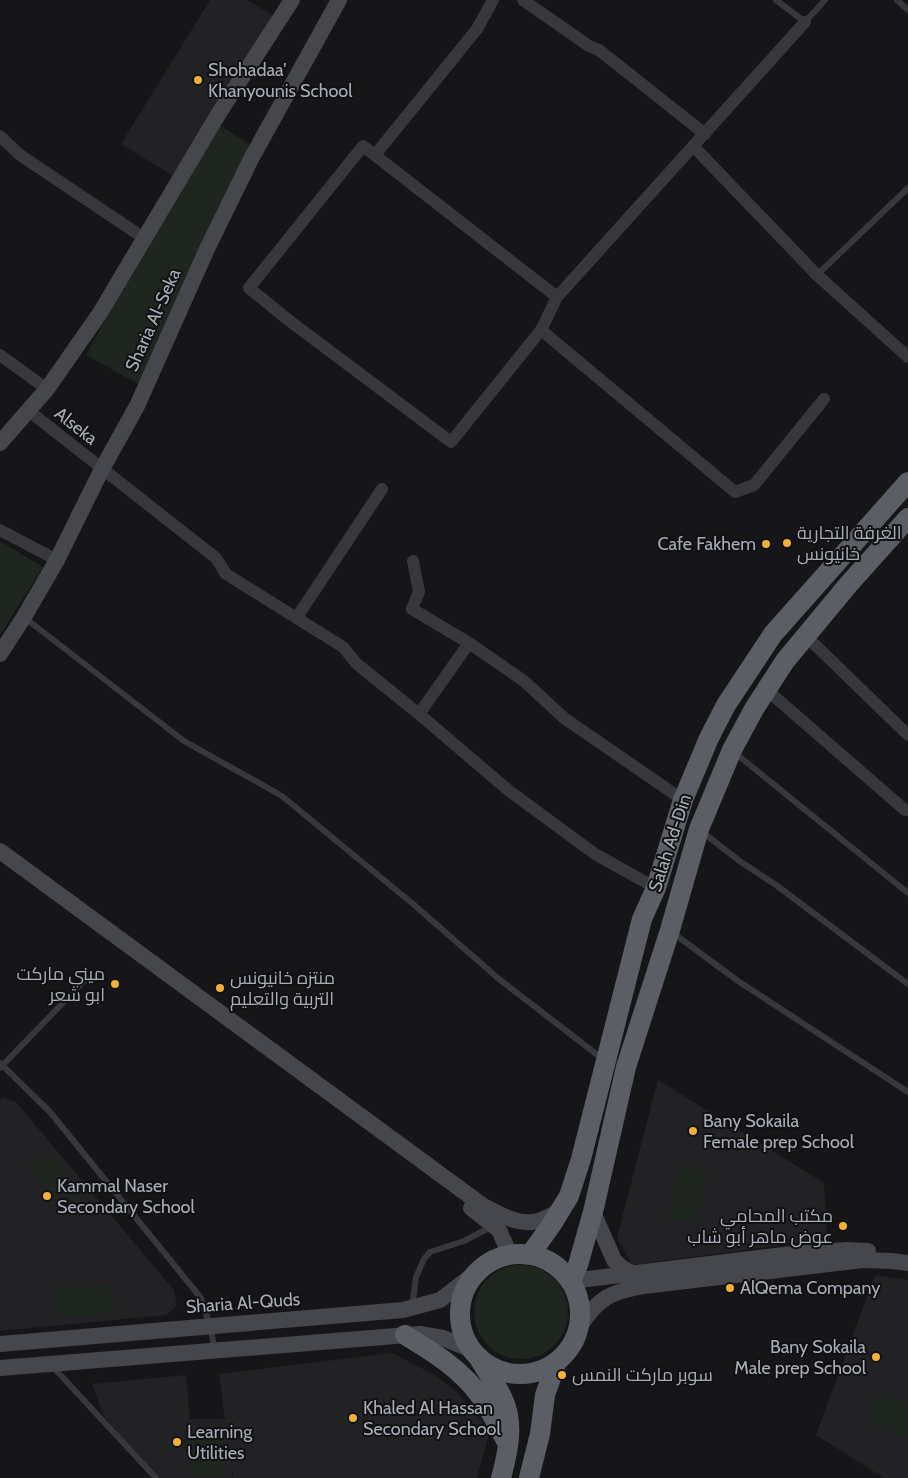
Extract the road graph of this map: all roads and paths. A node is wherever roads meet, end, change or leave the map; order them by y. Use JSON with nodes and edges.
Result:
{"nodes":[{"id":1,"x":292,"y":0,"type":"edge"},
{"id":2,"x":339,"y":0,"type":"edge"},
{"id":3,"x":493,"y":0,"type":"edge"},
{"id":4,"x":523,"y":0,"type":"edge"},
{"id":5,"x":776,"y":0,"type":"edge"},
{"id":6,"x":826,"y":0,"type":"edge"},
{"id":7,"x":897,"y":0,"type":"edge"},
{"id":8,"x":908,"y":10,"type":"edge"},
{"id":9,"x":805,"y":22,"type":"junction"},
{"id":10,"x":706,"y":134,"type":"junction"},
{"id":11,"x":0,"y":136,"type":"edge"},
{"id":12,"x":694,"y":147,"type":"junction"},
{"id":13,"x":374,"y":155,"type":"junction"},
{"id":14,"x":908,"y":188,"type":"edge"},
{"id":15,"x":144,"y":238,"type":"junction"},
{"id":16,"x":817,"y":275,"type":"junction"},
{"id":17,"x":557,"y":297,"type":"junction"},
{"id":18,"x":541,"y":330,"type":"junction"},
{"id":19,"x":0,"y":355,"type":"edge"},
{"id":20,"x":908,"y":357,"type":"edge"},
{"id":21,"x":47,"y":389,"type":"junction"},
{"id":22,"x":824,"y":399,"type":"dead end"},
{"id":23,"x":29,"y":411,"type":"junction"},
{"id":24,"x":0,"y":443,"type":"edge"},
{"id":25,"x":102,"y":469,"type":"junction"},
{"id":26,"x":908,"y":482,"type":"edge"},
{"id":27,"x":382,"y":489,"type":"dead end"},
{"id":28,"x":907,"y":520,"type":"edge"},
{"id":29,"x":0,"y":530,"type":"edge"},
{"id":30,"x":57,"y":560,"type":"junction"},
{"id":31,"x":413,"y":561,"type":"dead end"},
{"id":32,"x":24,"y":617,"type":"junction"},
{"id":33,"x":297,"y":617,"type":"junction"},
{"id":34,"x":808,"y":638,"type":"dead end"},
{"id":35,"x":469,"y":643,"type":"junction"},
{"id":36,"x":0,"y":654,"type":"edge"},
{"id":37,"x":768,"y":691,"type":"dead end"},
{"id":38,"x":419,"y":714,"type":"junction"},
{"id":39,"x":908,"y":735,"type":"edge"},
{"id":40,"x":732,"y":750,"type":"junction"},
{"id":41,"x":683,"y":800,"type":"junction"},
{"id":42,"x":905,"y":810,"type":"dead end"},
{"id":43,"x":699,"y":829,"type":"junction"},
{"id":44,"x":0,"y":851,"type":"edge"},
{"id":45,"x":0,"y":865,"type":"edge"},
{"id":46,"x":656,"y":888,"type":"junction"},
{"id":47,"x":908,"y":894,"type":"edge"},
{"id":48,"x":670,"y":930,"type":"junction"},
{"id":49,"x":84,"y":981,"type":"dead end"},
{"id":50,"x":908,"y":984,"type":"edge"},
{"id":51,"x":605,"y":1060,"type":"junction"},
{"id":52,"x":1,"y":1065,"type":"edge"},
{"id":53,"x":908,"y":1092,"type":"edge"},
{"id":54,"x":560,"y":1211,"type":"junction"},
{"id":55,"x":593,"y":1212,"type":"junction"},
{"id":56,"x":497,"y":1220,"type":"junction"},
{"id":57,"x":908,"y":1252,"type":"edge"},
{"id":58,"x":510,"y":1254,"type":"junction"},
{"id":59,"x":530,"y":1254,"type":"junction"},
{"id":60,"x":908,"y":1263,"type":"edge"},
{"id":61,"x":478,"y":1271,"type":"junction"},
{"id":62,"x":632,"y":1274,"type":"junction"},
{"id":63,"x":571,"y":1281,"type":"junction"},
{"id":64,"x":412,"y":1308,"type":"junction"},
{"id":65,"x":210,"y":1326,"type":"junction"},
{"id":66,"x":580,"y":1326,"type":"junction"},
{"id":67,"x":405,"y":1335,"type":"junction"},
{"id":68,"x":0,"y":1344,"type":"edge"},
{"id":69,"x":216,"y":1351,"type":"junction"},
{"id":70,"x":475,"y":1354,"type":"junction"},
{"id":71,"x":557,"y":1361,"type":"junction"},
{"id":72,"x":51,"y":1365,"type":"junction"},
{"id":73,"x":0,"y":1368,"type":"edge"},
{"id":74,"x":508,"y":1444,"type":"junction"},
{"id":75,"x":156,"y":1478,"type":"edge"},
{"id":76,"x":501,"y":1478,"type":"edge"},
{"id":77,"x":528,"y":1478,"type":"edge"}],
"edges":[{"from":1,"to":15,"type":"main road"},
{"from":2,"to":25,"type":"main road","name":"Sharia Al-Seka"},
{"from":3,"to":13,"type":"street"},
{"from":4,"to":10,"type":"street"},
{"from":5,"to":9,"type":"lane"},
{"from":6,"to":9,"type":"lane"},
{"from":7,"to":8,"type":"lane"},
{"from":9,"to":10,"type":"street"},
{"from":10,"to":12,"type":"street"},
{"from":11,"to":15,"type":"street"},
{"from":12,"to":16,"type":"street"},
{"from":12,"to":17,"type":"street"},
{"from":13,"to":17,"type":"street"},
{"from":13,"to":18,"type":"street"},
{"from":14,"to":16,"type":"lane"},
{"from":15,"to":21,"type":"main road"},
{"from":16,"to":20,"type":"street"},
{"from":17,"to":18,"type":"street"},
{"from":18,"to":22,"type":"street"},
{"from":19,"to":21,"type":"street"},
{"from":21,"to":23,"type":"main road"},
{"from":23,"to":24,"type":"main road"},
{"from":23,"to":25,"type":"street","name":"Alseka"},
{"from":25,"to":30,"type":"main road","name":"Sharia Al-Seka"},
{"from":25,"to":33,"type":"street","name":"Alseka"},
{"from":26,"to":41,"type":"highway","name":"Salah Ad-Din"},
{"from":27,"to":33,"type":"street"},
{"from":28,"to":40,"type":"highway","name":"Salah Ad-Din"},
{"from":29,"to":30,"type":"street"},
{"from":30,"to":32,"type":"main road","name":"Sharia Al-Seka"},
{"from":31,"to":35,"type":"street"},
{"from":32,"to":36,"type":"main road","name":"Sharia Al-Seka"},
{"from":32,"to":51,"type":"lane"},
{"from":33,"to":38,"type":"street","name":"Alseka"},
{"from":34,"to":39,"type":"street"},
{"from":35,"to":38,"type":"street"},
{"from":35,"to":41,"type":"street"},
{"from":37,"to":42,"type":"street"},
{"from":38,"to":46,"type":"street","name":"Alseka"},
{"from":40,"to":43,"type":"highway","name":"Salah Ad-Din"},
{"from":40,"to":47,"type":"lane"},
{"from":41,"to":46,"type":"highway","name":"Salah Ad-Din"},
{"from":43,"to":48,"type":"highway","name":"Salah Ad-Din"},
{"from":43,"to":50,"type":"lane"},
{"from":44,"to":56,"type":"main road"},
{"from":45,"to":56,"type":"main road"},
{"from":46,"to":51,"type":"highway","name":"Salah Ad-Din"},
{"from":48,"to":53,"type":"lane"},
{"from":48,"to":55,"type":"highway","name":"Salah Ad-Din"},
{"from":49,"to":52,"type":"lane"},
{"from":51,"to":54,"type":"highway","name":"Salah Ad-Din"},
{"from":52,"to":65,"type":"lane"},
{"from":54,"to":56,"type":"main road"},
{"from":54,"to":59,"type":"highway","name":"Salah Ad-Din"},
{"from":55,"to":62,"type":"main road"},
{"from":55,"to":63,"type":"highway","name":"Salah Ad-Din"},
{"from":56,"to":58,"type":"main road"},
{"from":56,"to":64,"type":"lane"},
{"from":57,"to":62,"type":"main road"},
{"from":58,"to":59,"type":"highway"},
{"from":58,"to":61,"type":"highway"},
{"from":59,"to":63,"type":"highway"},
{"from":60,"to":66,"type":"main road"},
{"from":61,"to":64,"type":"main road","name":"Sharia Al-Quds"},
{"from":61,"to":70,"type":"highway"},
{"from":62,"to":63,"type":"main road"},
{"from":63,"to":66,"type":"highway"},
{"from":64,"to":65,"type":"main road","name":"Sharia Al-Quds"},
{"from":65,"to":68,"type":"main road","name":"Sharia Al-Quds"},
{"from":65,"to":69,"type":"lane"},
{"from":66,"to":71,"type":"highway"},
{"from":67,"to":69,"type":"main road"},
{"from":67,"to":70,"type":"main road"},
{"from":67,"to":74,"type":"highway"},
{"from":69,"to":72,"type":"main road"},
{"from":70,"to":71,"type":"highway"},
{"from":70,"to":74,"type":"highway"},
{"from":71,"to":77,"type":"highway"},
{"from":72,"to":73,"type":"main road"},
{"from":72,"to":75,"type":"lane"},
{"from":74,"to":76,"type":"highway"}]}
